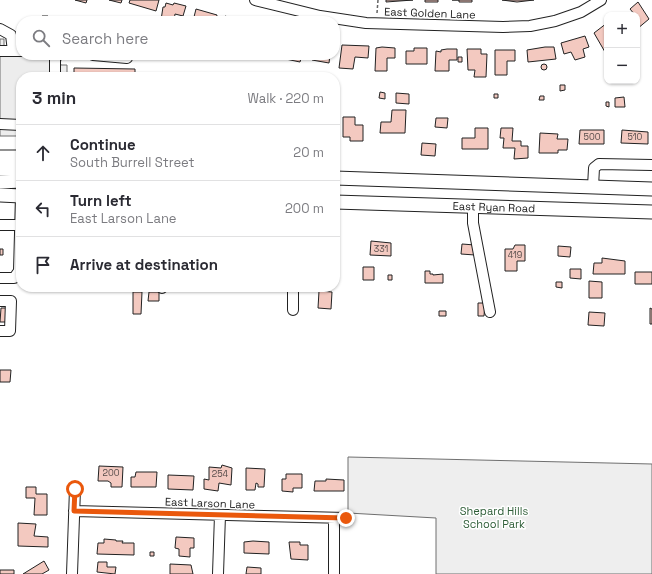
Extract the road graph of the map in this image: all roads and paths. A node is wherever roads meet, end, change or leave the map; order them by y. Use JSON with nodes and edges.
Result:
{"nodes":[{"id":1,"x":255,"y":0,"type":"edge"},
{"id":2,"x":378,"y":0,"type":"edge"},
{"id":3,"x":601,"y":0,"type":"edge"},
{"id":4,"x":377,"y":13,"type":"dead end"},
{"id":5,"x":320,"y":16,"type":"edge"},
{"id":6,"x":340,"y":19,"type":"edge"},
{"id":7,"x":0,"y":29,"type":"edge"},
{"id":8,"x":16,"y":48,"type":"edge"},
{"id":9,"x":0,"y":51,"type":"edge"},
{"id":10,"x":16,"y":51,"type":"edge"},
{"id":11,"x":55,"y":60,"type":"edge"},
{"id":12,"x":55,"y":72,"type":"edge"},
{"id":13,"x":0,"y":124,"type":"edge"},
{"id":14,"x":16,"y":125,"type":"edge"},
{"id":15,"x":0,"y":157,"type":"edge"},
{"id":16,"x":16,"y":157,"type":"edge"},
{"id":17,"x":652,"y":165,"type":"edge"},
{"id":18,"x":0,"y":168,"type":"edge"},
{"id":19,"x":16,"y":169,"type":"edge"},
{"id":20,"x":340,"y":178,"type":"edge"},
{"id":21,"x":16,"y":181,"type":"edge"},
{"id":22,"x":0,"y":182,"type":"edge"},
{"id":23,"x":592,"y":187,"type":"junction"},
{"id":24,"x":652,"y":189,"type":"edge"},
{"id":25,"x":0,"y":195,"type":"edge"},
{"id":26,"x":16,"y":196,"type":"edge"},
{"id":27,"x":340,"y":202,"type":"edge"},
{"id":28,"x":473,"y":207,"type":"junction"},
{"id":29,"x":652,"y":212,"type":"edge"},
{"id":30,"x":0,"y":225,"type":"edge"},
{"id":31,"x":16,"y":225,"type":"edge"},
{"id":32,"x":16,"y":275,"type":"edge"},
{"id":33,"x":0,"y":278,"type":"edge"},
{"id":34,"x":293,"y":292,"type":"edge"},
{"id":35,"x":0,"y":301,"type":"edge"},
{"id":36,"x":293,"y":310,"type":"dead end"},
{"id":37,"x":490,"y":312,"type":"dead end"},
{"id":38,"x":0,"y":331,"type":"edge"},
{"id":39,"x":75,"y":489,"type":"dead end"},
{"id":40,"x":74,"y":511,"type":"junction"},
{"id":41,"x":220,"y":515,"type":"junction"},
{"id":42,"x":334,"y":518,"type":"junction"},
{"id":43,"x":346,"y":518,"type":"dead end"},
{"id":44,"x":72,"y":574,"type":"edge"},
{"id":45,"x":218,"y":574,"type":"edge"},
{"id":46,"x":334,"y":574,"type":"edge"}],
"edges":[{"from":1,"to":5,"type":"street","name":"East Golden Lane"},
{"from":2,"to":4,"type":"path"},
{"from":3,"to":6,"type":"street","name":"East Golden Lane"},
{"from":7,"to":8,"type":"street"},
{"from":9,"to":10,"type":"street"},
{"from":11,"to":12,"type":"street"},
{"from":13,"to":14,"type":"street"},
{"from":15,"to":16,"type":"main road"},
{"from":17,"to":23,"type":"street"},
{"from":18,"to":19,"type":"main road"},
{"from":20,"to":23,"type":"main road"},
{"from":21,"to":22,"type":"main road"},
{"from":23,"to":24,"type":"main road"},
{"from":25,"to":26,"type":"main road"},
{"from":27,"to":28,"type":"main road","name":"East Ryan Road"},
{"from":28,"to":29,"type":"main road","name":"East Ryan Road"},
{"from":28,"to":37,"type":"street"},
{"from":30,"to":31,"type":"street"},
{"from":32,"to":33,"type":"street"},
{"from":34,"to":36,"type":"street"},
{"from":35,"to":38,"type":"street"},
{"from":39,"to":40,"type":"street"},
{"from":40,"to":41,"type":"street","name":"East Larson Lane"},
{"from":40,"to":44,"type":"street"},
{"from":41,"to":42,"type":"street","name":"East Larson Lane"},
{"from":41,"to":45,"type":"street"},
{"from":42,"to":43,"type":"street","name":"East Larson Lane"},
{"from":42,"to":46,"type":"street"}]}
